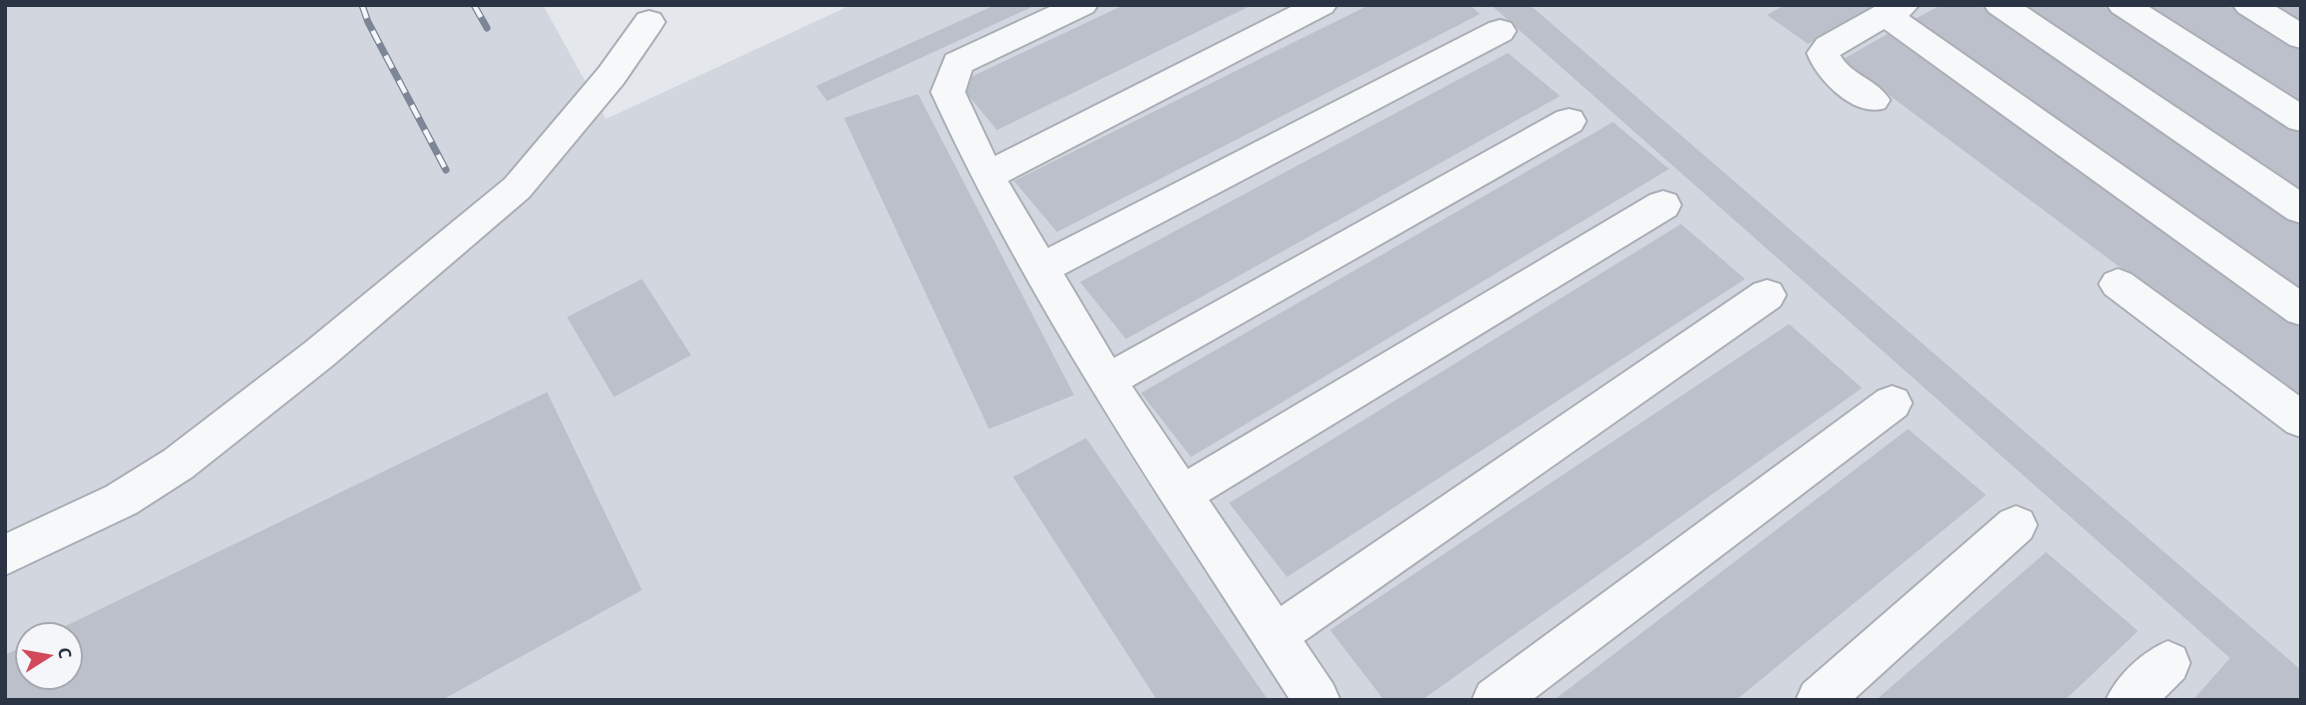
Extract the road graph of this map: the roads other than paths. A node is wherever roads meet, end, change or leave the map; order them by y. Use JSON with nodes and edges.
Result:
{"nodes":[{"id":1,"x":1082,"y":5,"type":"edge"},
{"id":2,"x":1321,"y":5,"type":"edge"},
{"id":3,"x":2000,"y":5,"type":"edge"},
{"id":4,"x":2123,"y":5,"type":"edge"},
{"id":5,"x":2249,"y":5,"type":"edge"},
{"id":6,"x":1895,"y":10,"type":"edge"},
{"id":7,"x":649,"y":22,"type":"dead end"},
{"id":8,"x":1500,"y":30,"type":"dead end"},
{"id":9,"x":2301,"y":37,"type":"edge"},
{"id":10,"x":1873,"y":100,"type":"dead end"},
{"id":11,"x":2301,"y":119,"type":"edge"},
{"id":12,"x":1569,"y":121,"type":"dead end"},
{"id":13,"x":987,"y":176,"type":"junction"},
{"id":14,"x":1663,"y":205,"type":"dead end"},
{"id":15,"x":2301,"y":209,"type":"edge"},
{"id":16,"x":1042,"y":268,"type":"junction"},
{"id":17,"x":2118,"y":284,"type":"dead end"},
{"id":18,"x":1767,"y":295,"type":"dead end"},
{"id":19,"x":2301,"y":310,"type":"edge"},
{"id":20,"x":1107,"y":381,"type":"junction"},
{"id":21,"x":1892,"y":403,"type":"dead end"},
{"id":22,"x":2301,"y":420,"type":"edge"},
{"id":23,"x":1182,"y":495,"type":"junction"},
{"id":24,"x":2016,"y":525,"type":"dead end"},
{"id":25,"x":5,"y":555,"type":"edge"},
{"id":26,"x":1273,"y":636,"type":"junction"},
{"id":27,"x":2168,"y":663,"type":"dead end"},
{"id":28,"x":1317,"y":700,"type":"edge"},
{"id":29,"x":1495,"y":700,"type":"edge"},
{"id":30,"x":1819,"y":700,"type":"edge"},
{"id":31,"x":2129,"y":700,"type":"edge"}],
"edges":[{"from":1,"to":13,"type":"lane"},
{"from":2,"to":13,"type":"lane"},
{"from":3,"to":15,"type":"lane"},
{"from":4,"to":11,"type":"lane"},
{"from":5,"to":9,"type":"lane"},
{"from":6,"to":10,"type":"lane"},
{"from":6,"to":19,"type":"lane"},
{"from":7,"to":25,"type":"lane"},
{"from":8,"to":16,"type":"lane"},
{"from":12,"to":20,"type":"lane"},
{"from":13,"to":16,"type":"lane"},
{"from":14,"to":23,"type":"lane"},
{"from":16,"to":20,"type":"lane"},
{"from":17,"to":22,"type":"lane"},
{"from":18,"to":26,"type":"lane"},
{"from":20,"to":23,"type":"lane"},
{"from":21,"to":29,"type":"lane"},
{"from":23,"to":26,"type":"lane"},
{"from":24,"to":30,"type":"lane"},
{"from":26,"to":28,"type":"lane"},
{"from":27,"to":31,"type":"lane"}]}
